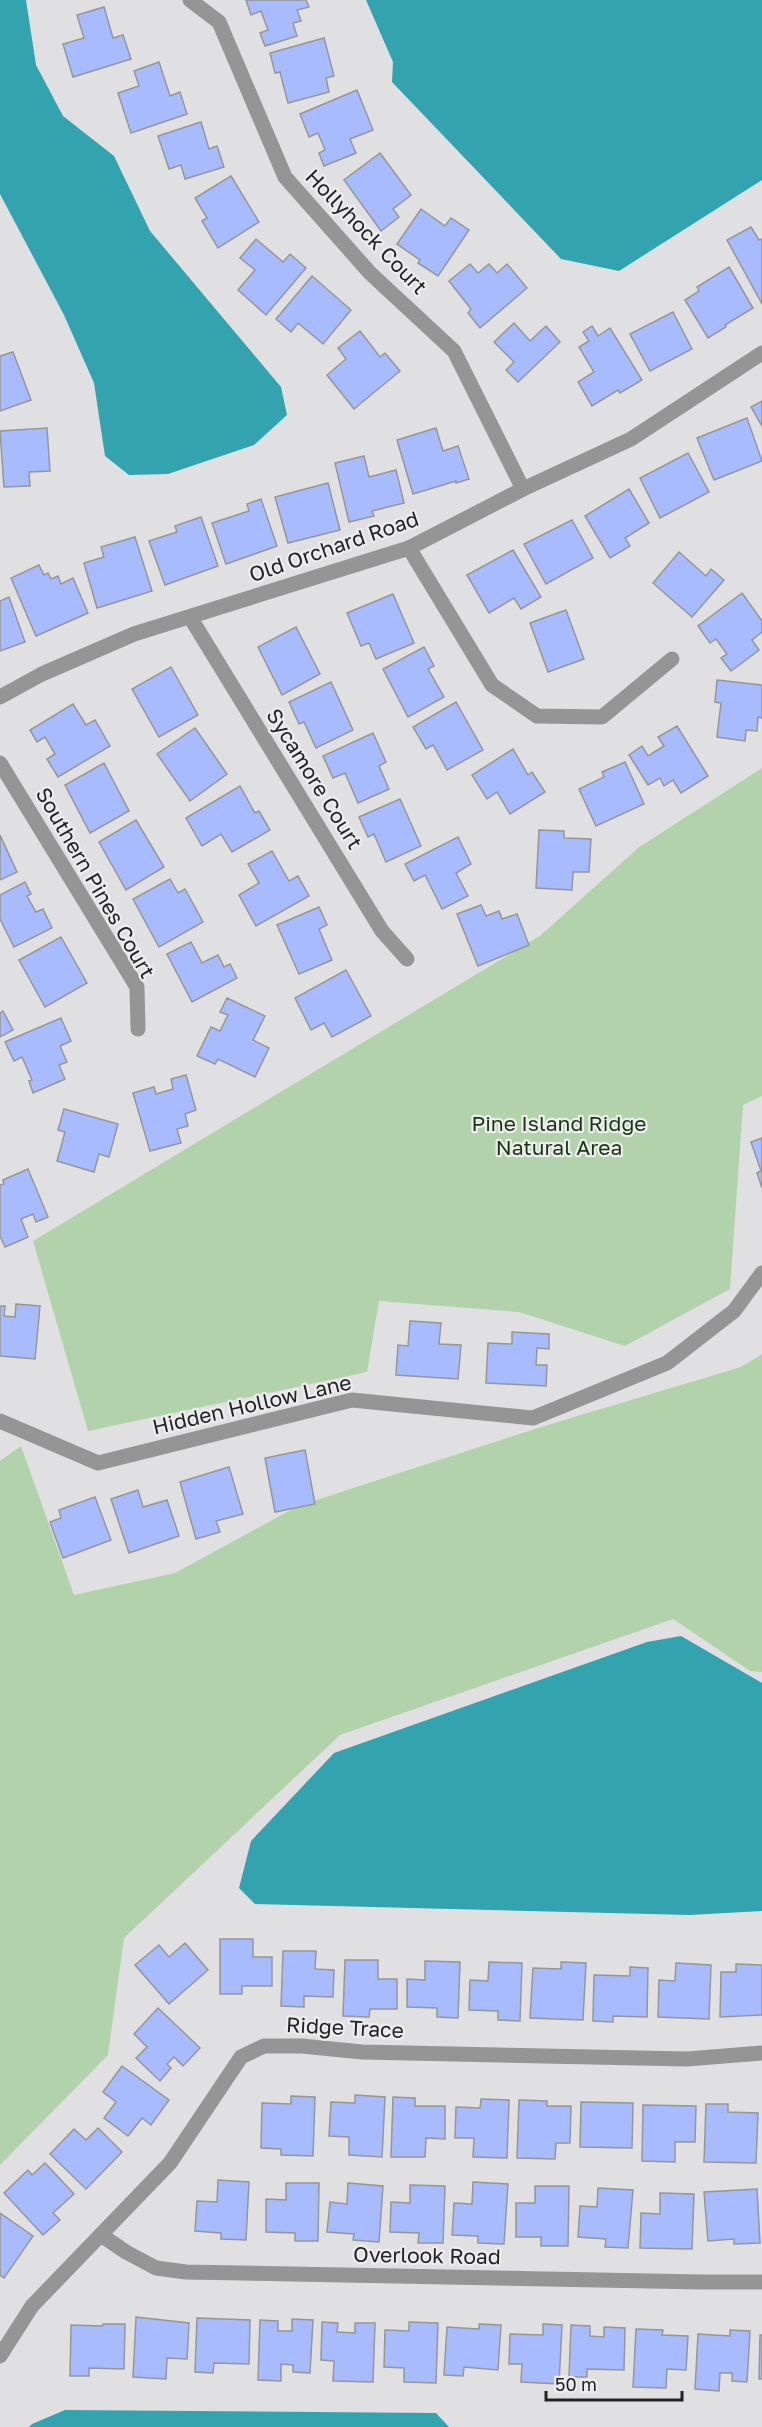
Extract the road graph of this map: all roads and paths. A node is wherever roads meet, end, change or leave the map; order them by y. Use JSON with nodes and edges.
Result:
{"nodes":[{"id":1,"x":190,"y":0,"type":"edge"},
{"id":2,"x":762,"y":353,"type":"edge"},
{"id":3,"x":523,"y":489,"type":"junction"},
{"id":4,"x":409,"y":548,"type":"junction"},
{"id":5,"x":190,"y":617,"type":"junction"},
{"id":6,"x":672,"y":659,"type":"dead end"},
{"id":7,"x":0,"y":697,"type":"edge"},
{"id":8,"x":0,"y":763,"type":"edge"},
{"id":9,"x":407,"y":959,"type":"dead end"},
{"id":10,"x":138,"y":1029,"type":"dead end"},
{"id":11,"x":762,"y":1273,"type":"edge"},
{"id":12,"x":0,"y":1421,"type":"edge"},
{"id":13,"x":762,"y":2053,"type":"edge"},
{"id":14,"x":101,"y":2235,"type":"junction"},
{"id":15,"x":762,"y":2282,"type":"edge"},
{"id":16,"x":0,"y":2356,"type":"edge"}],
"edges":[{"from":1,"to":3,"type":"street","name":"Hollyhock Court"},
{"from":2,"to":3,"type":"street","name":"Old Orchard Road"},
{"from":3,"to":4,"type":"street","name":"Old Orchard Road"},
{"from":4,"to":5,"type":"street","name":"Old Orchard Road"},
{"from":4,"to":6,"type":"street"},
{"from":5,"to":7,"type":"street","name":"Old Orchard Road"},
{"from":5,"to":9,"type":"street","name":"Sycamore Court"},
{"from":8,"to":10,"type":"street","name":"Southern Pines Court"},
{"from":11,"to":12,"type":"street","name":"Hidden Hollow Lane"},
{"from":13,"to":14,"type":"street","name":"Ridge Trace"},
{"from":14,"to":15,"type":"street","name":"Overlook Road"},
{"from":14,"to":16,"type":"street","name":"Ridge Trace"}]}
